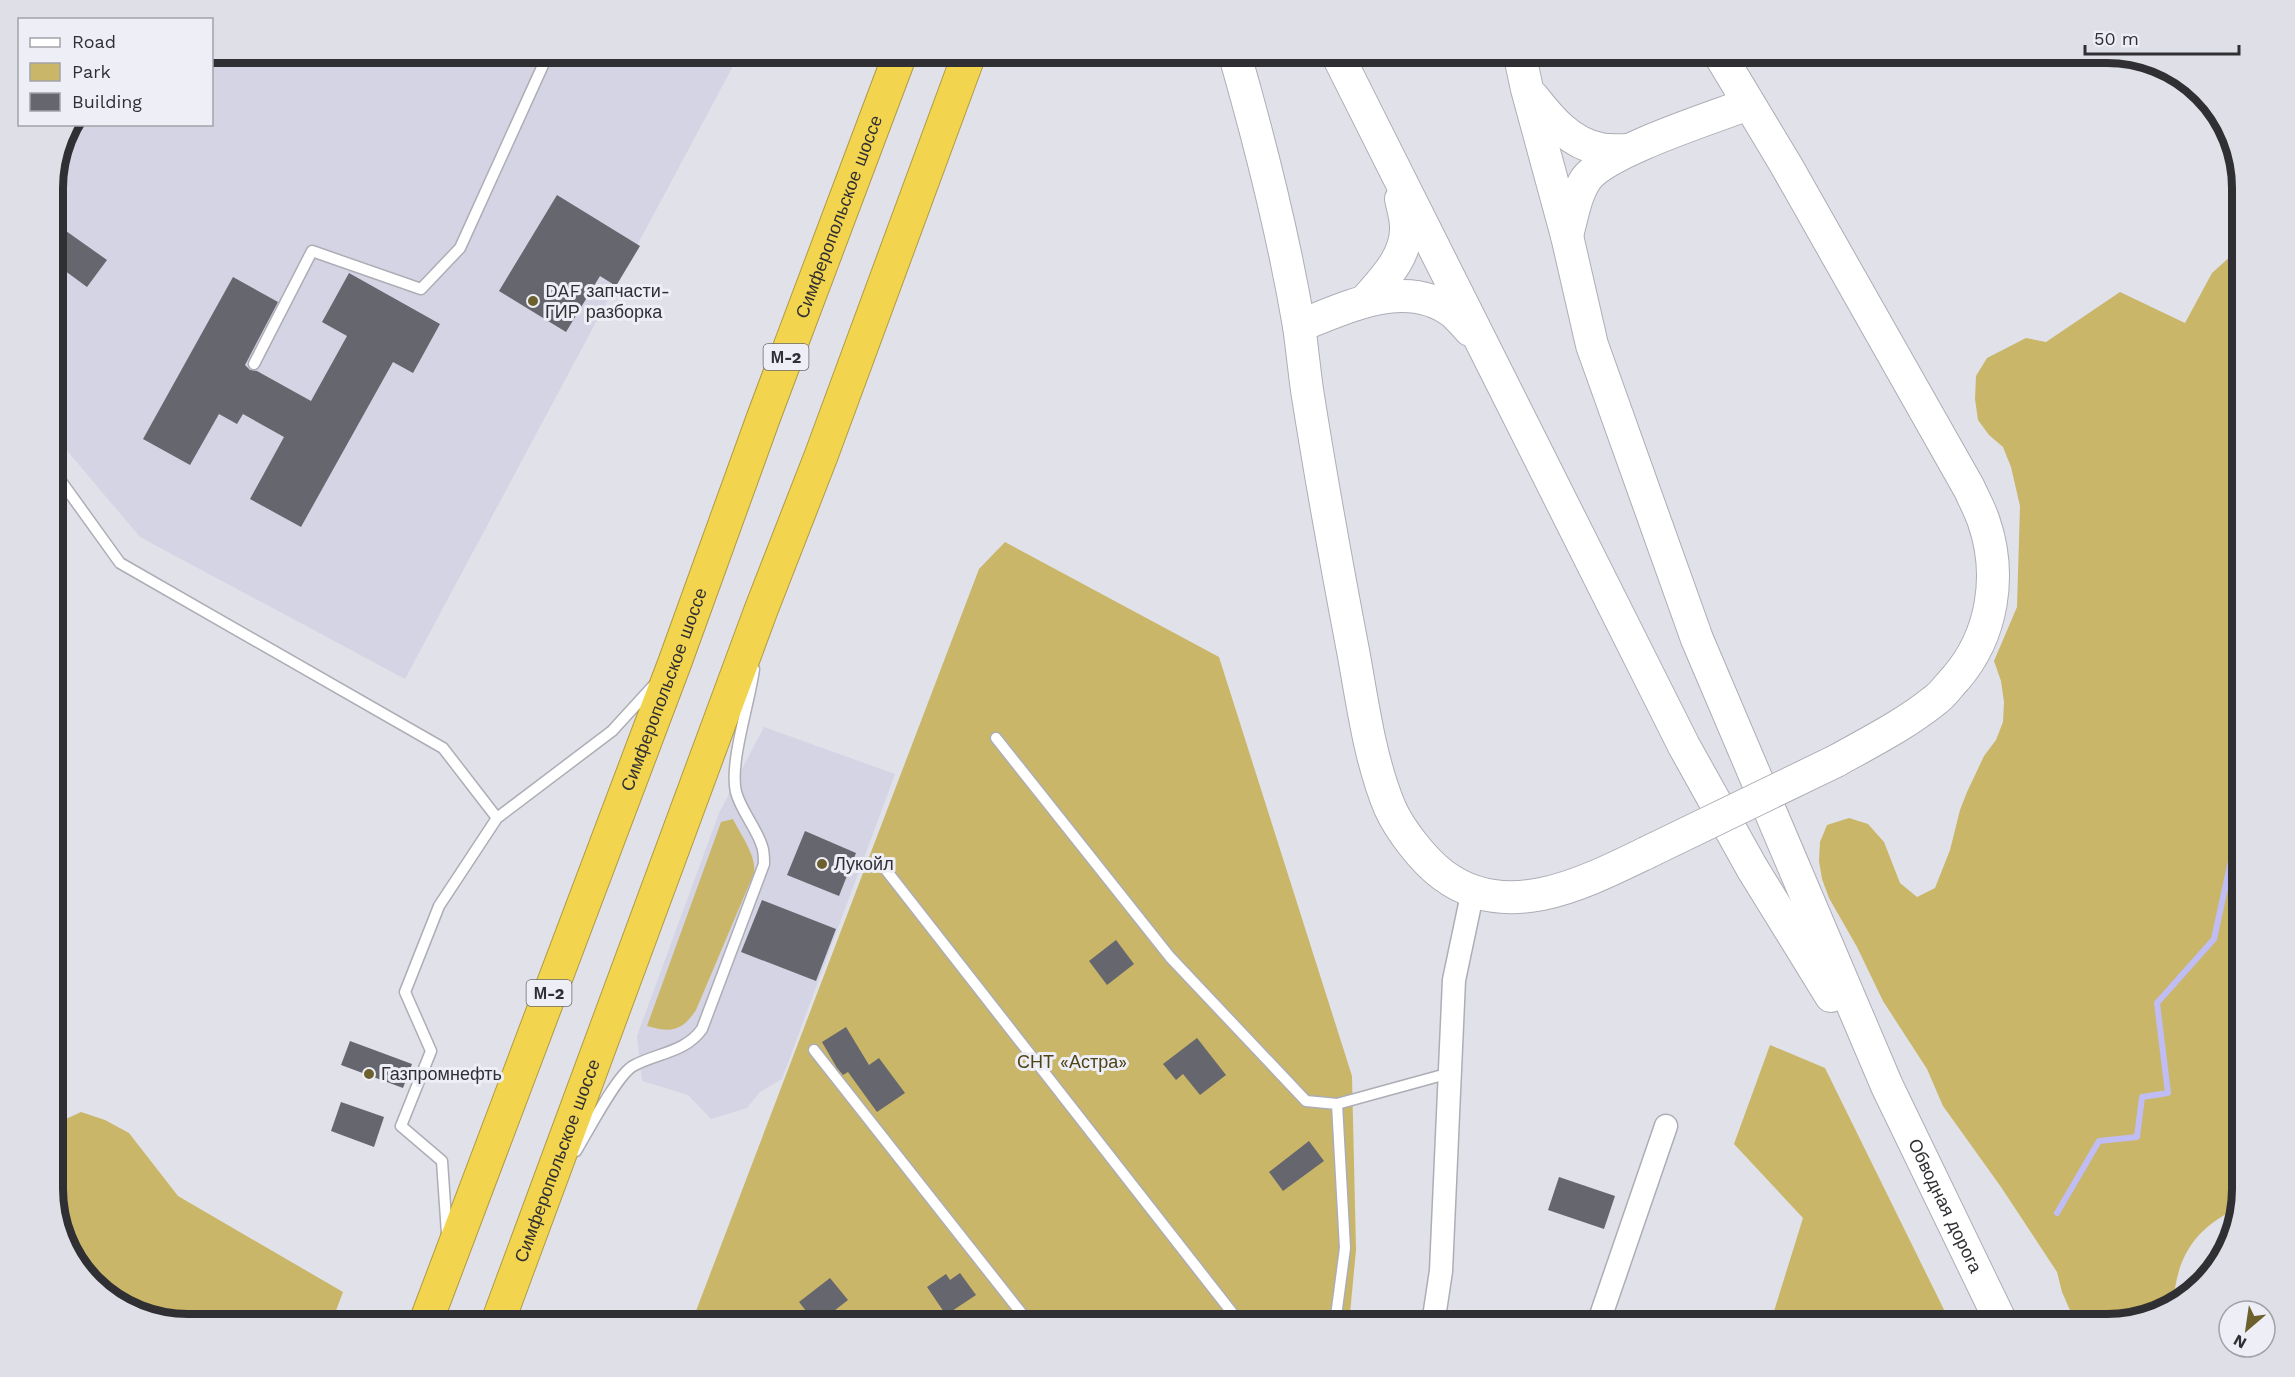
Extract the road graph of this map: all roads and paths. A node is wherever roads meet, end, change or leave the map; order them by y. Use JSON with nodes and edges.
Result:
{"nodes":[{"id":1,"x":544,"y":63,"type":"edge"},
{"id":2,"x":897,"y":63,"type":"edge"},
{"id":3,"x":966,"y":63,"type":"edge"},
{"id":4,"x":1237,"y":63,"type":"edge"},
{"id":5,"x":1341,"y":63,"type":"edge"},
{"id":6,"x":1521,"y":63,"type":"edge"},
{"id":7,"x":1724,"y":63,"type":"edge"},
{"id":8,"x":1527,"y":89,"type":"junction"},
{"id":9,"x":1748,"y":104,"type":"junction"},
{"id":10,"x":1629,"y":150,"type":"junction"},
{"id":11,"x":1398,"y":177,"type":"junction"},
{"id":12,"x":1567,"y":236,"type":"junction"},
{"id":13,"x":1365,"y":301,"type":"junction"},
{"id":14,"x":1299,"y":326,"type":"junction"},
{"id":15,"x":1479,"y":339,"type":"junction"},
{"id":16,"x":254,"y":364,"type":"dead end"},
{"id":17,"x":63,"y":484,"type":"edge"},
{"id":18,"x":761,"y":610,"type":"junction"},
{"id":19,"x":675,"y":662,"type":"junction"},
{"id":20,"x":996,"y":738,"type":"dead end"},
{"id":21,"x":497,"y":818,"type":"junction"},
{"id":22,"x":886,"y":870,"type":"dead end"},
{"id":23,"x":1473,"y":890,"type":"junction"},
{"id":24,"x":814,"y":1050,"type":"dead end"},
{"id":25,"x":1450,"y":1073,"type":"junction"},
{"id":26,"x":1887,"y":1086,"type":"junction"},
{"id":27,"x":1337,"y":1104,"type":"junction"},
{"id":28,"x":1666,"y":1126,"type":"dead end"},
{"id":29,"x":540,"y":1211,"type":"junction"},
{"id":30,"x":449,"y":1260,"type":"junction"},
{"id":31,"x":428,"y":1314,"type":"edge"},
{"id":32,"x":501,"y":1314,"type":"edge"},
{"id":33,"x":1022,"y":1314,"type":"edge"},
{"id":34,"x":1233,"y":1314,"type":"edge"},
{"id":35,"x":1336,"y":1314,"type":"edge"},
{"id":36,"x":1435,"y":1314,"type":"edge"},
{"id":37,"x":1601,"y":1314,"type":"edge"},
{"id":38,"x":1997,"y":1314,"type":"edge"}],
"edges":[{"from":1,"to":16,"type":"lane"},
{"from":2,"to":19,"type":"highway","name":"Симферопольское шоссе","number":"М-2"},
{"from":3,"to":18,"type":"highway","name":"Симферопольское шоссе"},
{"from":4,"to":14,"type":"street"},
{"from":5,"to":11,"type":"street"},
{"from":6,"to":8,"type":"street"},
{"from":7,"to":9,"type":"street"},
{"from":8,"to":10,"type":"street"},
{"from":8,"to":12,"type":"street"},
{"from":9,"to":10,"type":"street"},
{"from":9,"to":23,"type":"street","bridge":true},
{"from":10,"to":12,"type":"street"},
{"from":11,"to":13,"type":"street"},
{"from":11,"to":15,"type":"street"},
{"from":12,"to":26,"type":"street"},
{"from":13,"to":14,"type":"street"},
{"from":13,"to":15,"type":"street"},
{"from":14,"to":23,"type":"street"},
{"from":15,"to":26,"type":"street"},
{"from":17,"to":21,"type":"lane"},
{"from":18,"to":29,"type":"highway","name":"Симферопольское шоссе"},
{"from":18,"to":29,"type":"lane"},
{"from":19,"to":21,"type":"lane"},
{"from":19,"to":30,"type":"highway","name":"Симферопольское шоссе","number":"М-2"},
{"from":20,"to":27,"type":"lane"},
{"from":21,"to":30,"type":"lane"},
{"from":22,"to":34,"type":"lane"},
{"from":23,"to":25,"type":"street"},
{"from":24,"to":33,"type":"lane"},
{"from":25,"to":27,"type":"lane"},
{"from":25,"to":36,"type":"street"},
{"from":26,"to":38,"type":"street","name":"Обводная дорога"},
{"from":27,"to":35,"type":"lane"},
{"from":28,"to":37,"type":"street"},
{"from":29,"to":32,"type":"highway","name":"Симферопольское шоссе"},
{"from":30,"to":31,"type":"highway","name":"Симферопольское шоссе","number":"М-2"}]}
